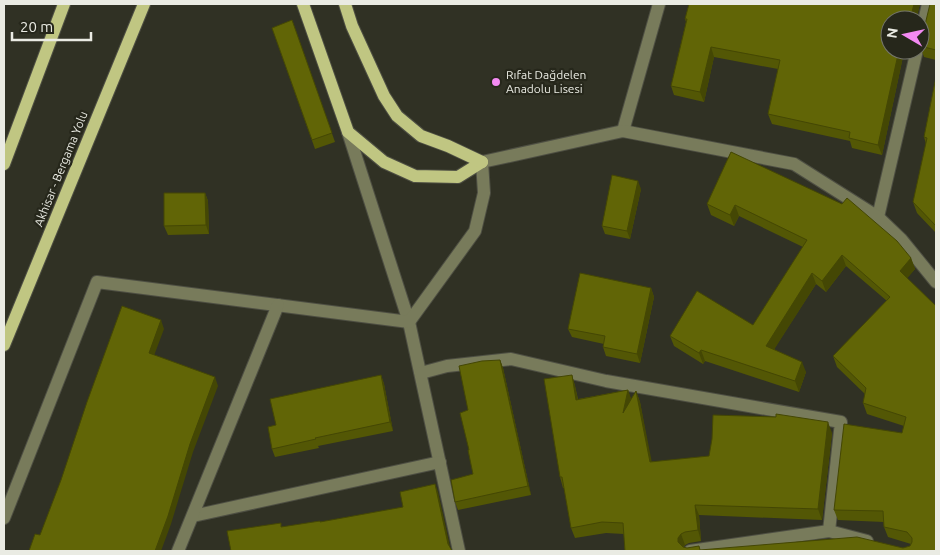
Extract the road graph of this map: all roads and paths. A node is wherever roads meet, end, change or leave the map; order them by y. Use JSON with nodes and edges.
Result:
{"nodes":[{"id":1,"x":64,"y":4,"type":"edge"},
{"id":2,"x":144,"y":4,"type":"edge"},
{"id":3,"x":303,"y":4,"type":"edge"},
{"id":4,"x":345,"y":4,"type":"edge"},
{"id":5,"x":659,"y":4,"type":"edge"},
{"id":6,"x":915,"y":60,"type":"edge"},
{"id":7,"x":623,"y":131,"type":"junction"},
{"id":8,"x":348,"y":132,"type":"junction"},
{"id":9,"x":482,"y":162,"type":"junction"},
{"id":10,"x":4,"y":164,"type":"edge"},
{"id":11,"x":878,"y":217,"type":"junction"},
{"id":12,"x":936,"y":282,"type":"edge"},
{"id":13,"x":278,"y":305,"type":"junction"},
{"id":14,"x":410,"y":322,"type":"junction"},
{"id":15,"x":4,"y":345,"type":"edge"},
{"id":16,"x":421,"y":372,"type":"junction"},
{"id":17,"x":440,"y":462,"type":"junction"},
{"id":18,"x":192,"y":516,"type":"junction"},
{"id":19,"x":4,"y":518,"type":"edge"},
{"id":20,"x":829,"y":531,"type":"junction"},
{"id":21,"x":882,"y":545,"type":"edge"},
{"id":22,"x":178,"y":551,"type":"edge"},
{"id":23,"x":459,"y":551,"type":"edge"},
{"id":24,"x":690,"y":551,"type":"edge"}],
"edges":[{"from":1,"to":10,"type":"main road"},
{"from":2,"to":15,"type":"main road","name":"Akhisar - Bergama Yolu"},
{"from":3,"to":8,"type":"main road"},
{"from":4,"to":9,"type":"main road"},
{"from":5,"to":7,"type":"street"},
{"from":6,"to":11,"type":"street"},
{"from":7,"to":9,"type":"street"},
{"from":7,"to":11,"type":"street"},
{"from":8,"to":9,"type":"main road"},
{"from":8,"to":14,"type":"street"},
{"from":9,"to":14,"type":"street"},
{"from":11,"to":12,"type":"street"},
{"from":13,"to":14,"type":"street"},
{"from":13,"to":18,"type":"street"},
{"from":13,"to":19,"type":"street"},
{"from":14,"to":16,"type":"street"},
{"from":16,"to":17,"type":"street"},
{"from":16,"to":20,"type":"street"},
{"from":17,"to":18,"type":"street"},
{"from":17,"to":23,"type":"street"},
{"from":18,"to":22,"type":"street"},
{"from":20,"to":21,"type":"street"},
{"from":20,"to":24,"type":"street"}]}
